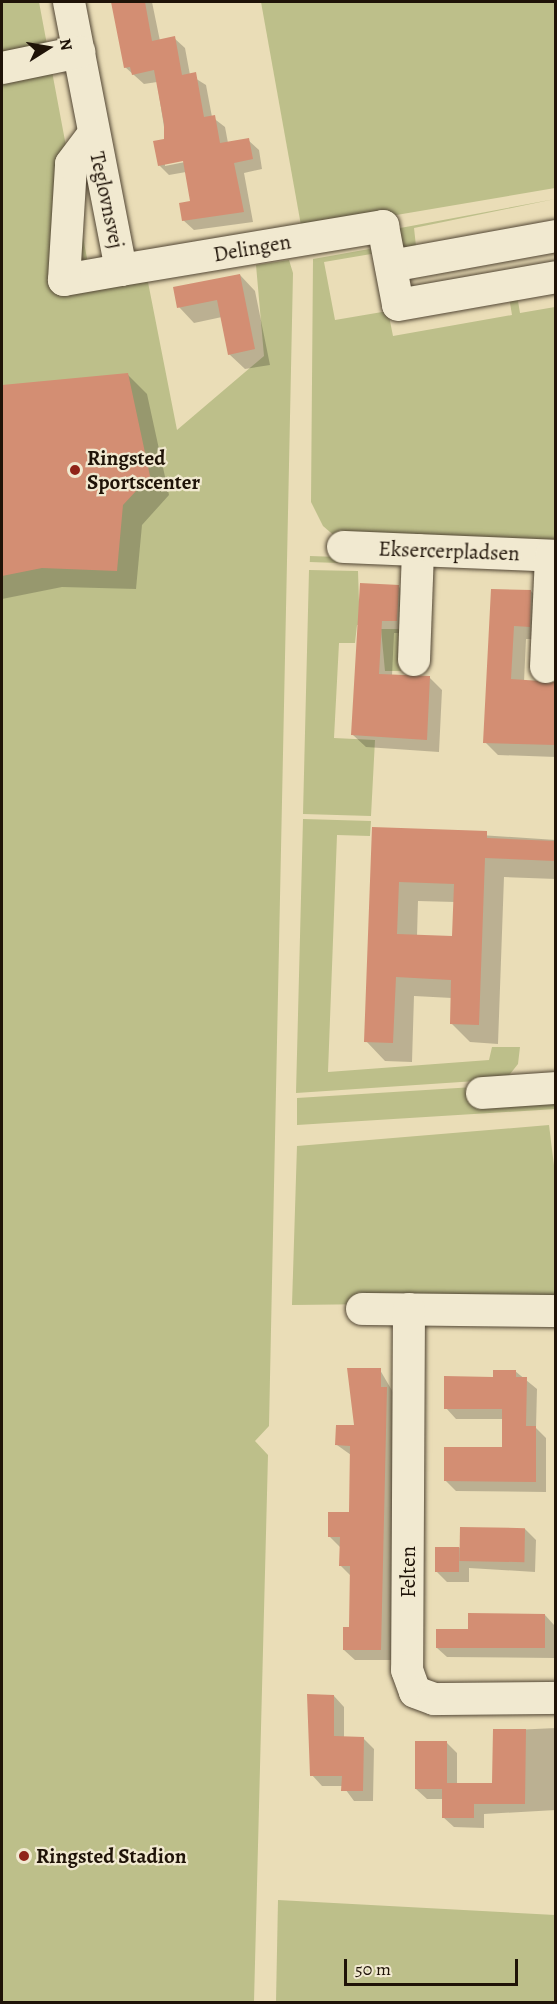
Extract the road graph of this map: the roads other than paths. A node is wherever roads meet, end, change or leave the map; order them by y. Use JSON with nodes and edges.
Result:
{"nodes":[{"id":1,"x":69,"y":2,"type":"edge"},
{"id":2,"x":80,"y":52,"type":"junction"},
{"id":3,"x":2,"y":68,"type":"edge"},
{"id":4,"x":93,"y":135,"type":"junction"},
{"id":5,"x":555,"y":236,"type":"edge"},
{"id":6,"x":391,"y":266,"type":"junction"},
{"id":7,"x":121,"y":270,"type":"junction"},
{"id":8,"x":555,"y":277,"type":"edge"},
{"id":9,"x":343,"y":547,"type":"dead end"},
{"id":10,"x":418,"y":550,"type":"junction"},
{"id":11,"x":553,"y":556,"type":"edge"},
{"id":12,"x":414,"y":660,"type":"dead end"},
{"id":13,"x":546,"y":667,"type":"dead end"},
{"id":14,"x":555,"y":1088,"type":"edge"},
{"id":15,"x":482,"y":1093,"type":"dead end"},
{"id":16,"x":362,"y":1309,"type":"dead end"},
{"id":17,"x":409,"y":1309,"type":"junction"},
{"id":18,"x":555,"y":1311,"type":"edge"},
{"id":19,"x":555,"y":1698,"type":"edge"}],
"edges":[{"from":1,"to":2,"type":"street","name":"Teglovnsvej"},
{"from":2,"to":3,"type":"street"},
{"from":2,"to":4,"type":"street","name":"Teglovnsvej"},
{"from":4,"to":7,"type":"street","name":"Teglovnsvej"},
{"from":4,"to":7,"type":"street","name":"Teglovnsvej"},
{"from":5,"to":6,"type":"street"},
{"from":6,"to":7,"type":"street","name":"Delingen"},
{"from":6,"to":8,"type":"street"},
{"from":9,"to":10,"type":"street","name":"Eksercerpladsen"},
{"from":10,"to":11,"type":"street","name":"Eksercerpladsen"},
{"from":10,"to":12,"type":"street"},
{"from":11,"to":13,"type":"street"},
{"from":14,"to":15,"type":"street"},
{"from":16,"to":17,"type":"street"},
{"from":17,"to":18,"type":"street"},
{"from":17,"to":19,"type":"street","name":"Felten"}]}
